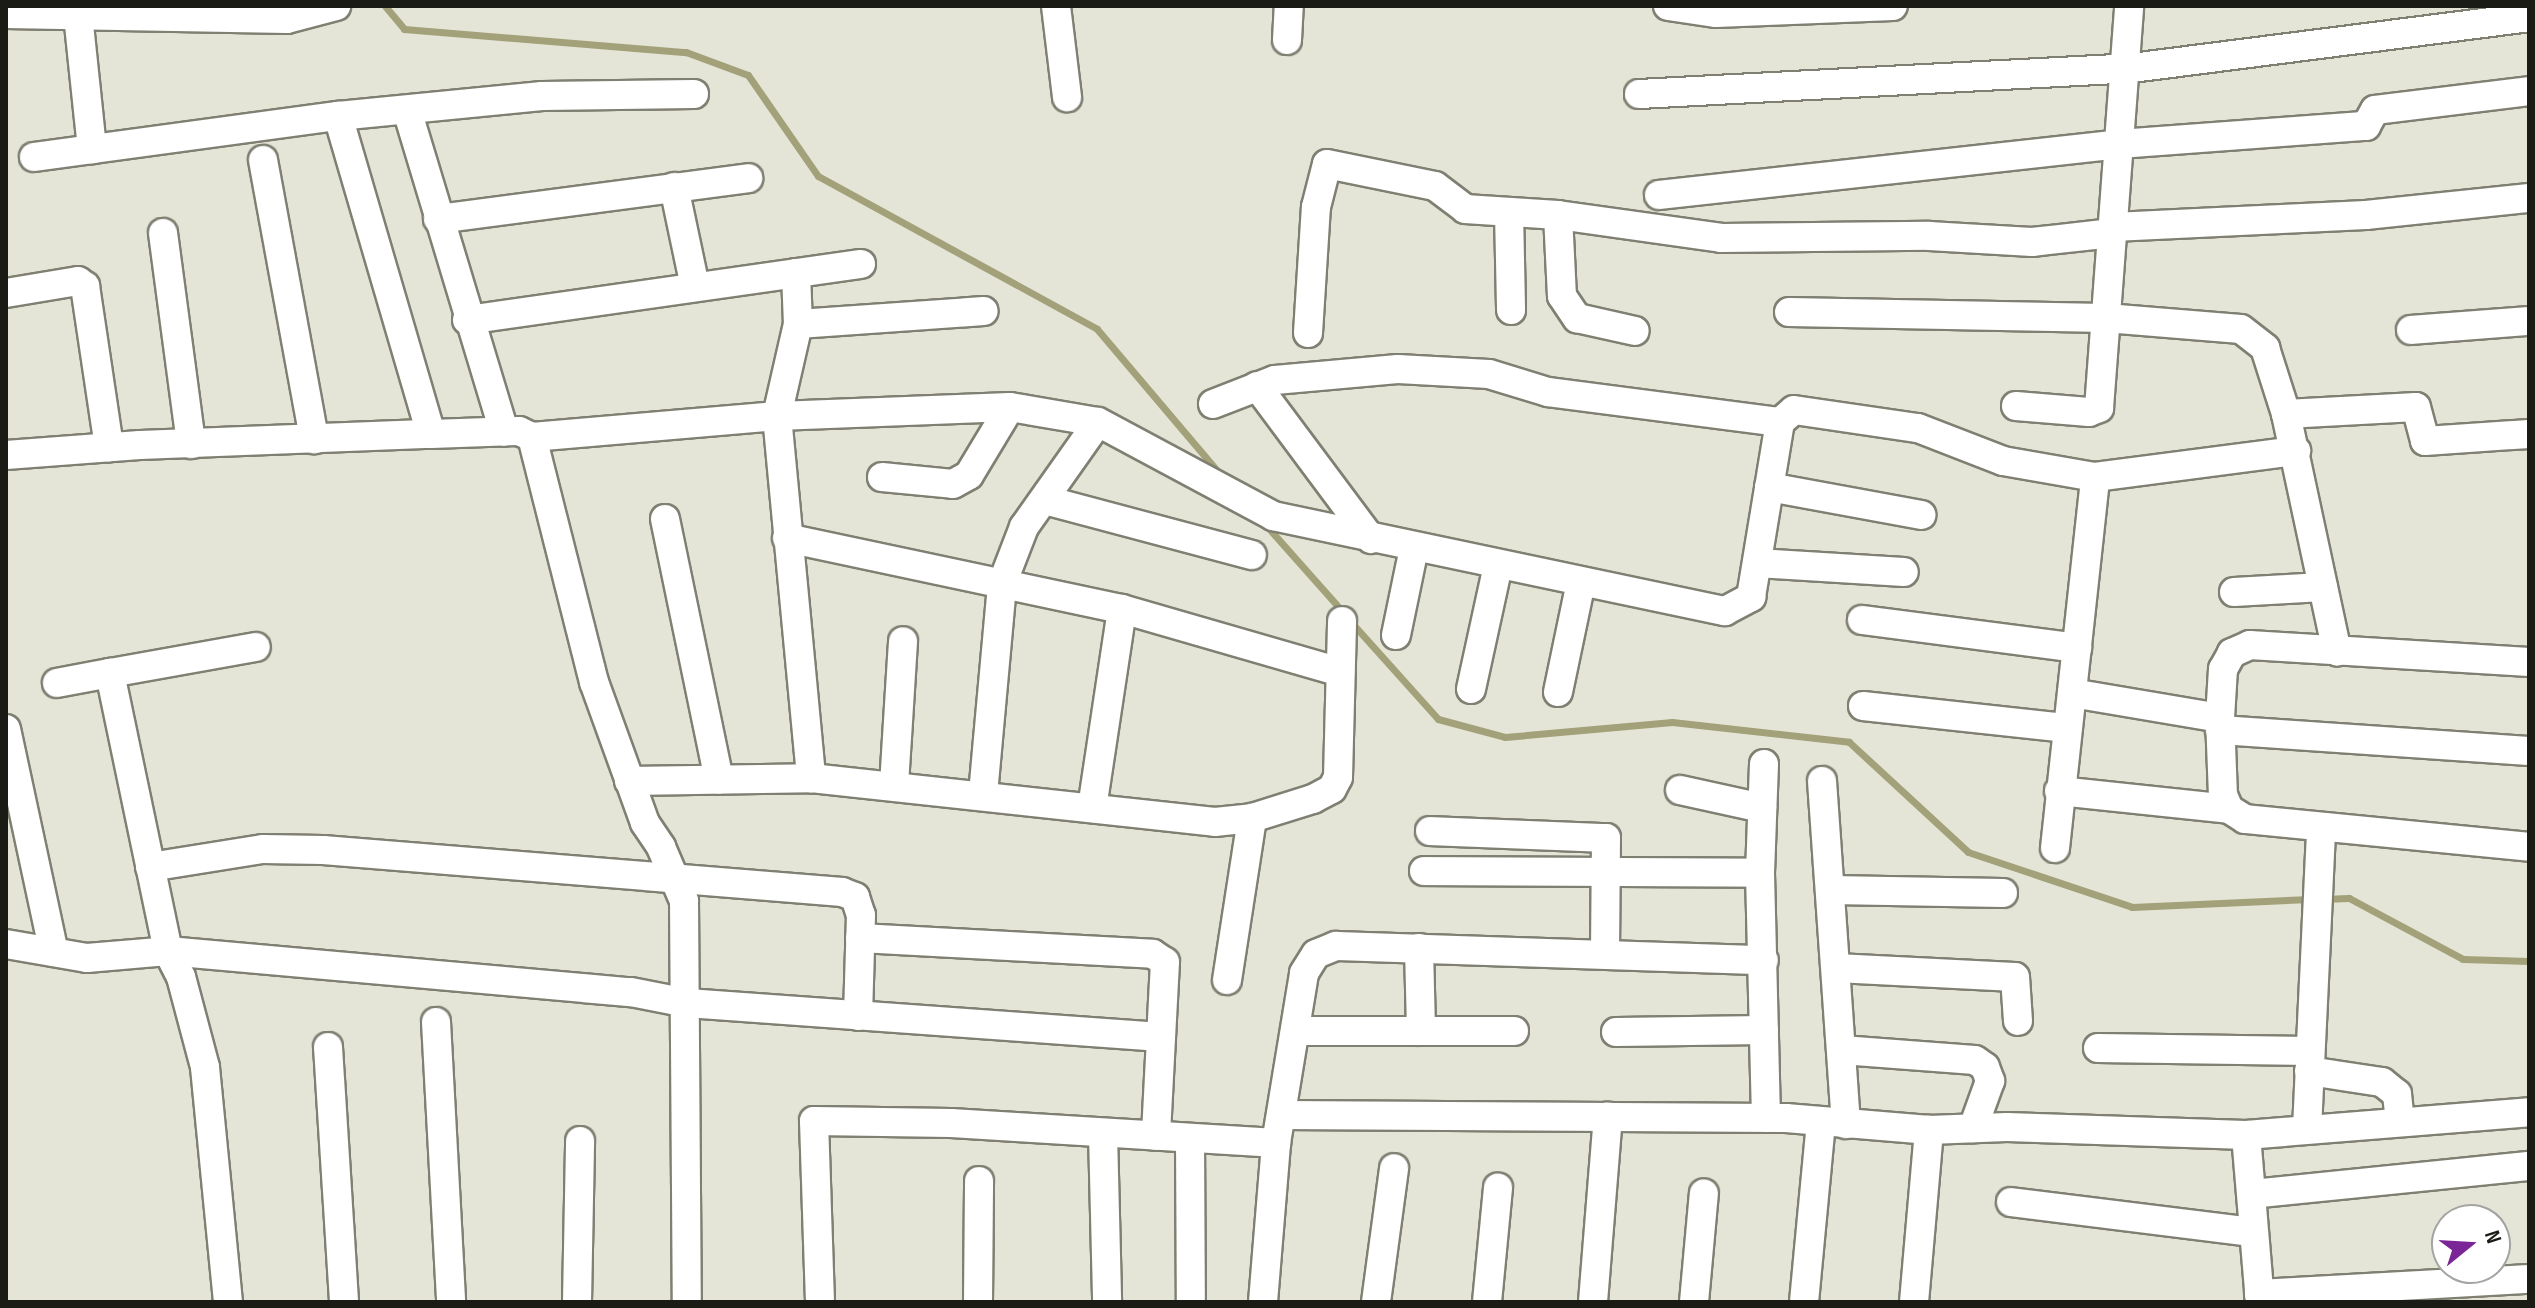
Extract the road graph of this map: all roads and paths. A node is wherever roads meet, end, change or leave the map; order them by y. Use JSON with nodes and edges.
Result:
{"nodes":[{"id":1,"x":336,"y":6,"type":"edge"},
{"id":2,"x":1056,"y":6,"type":"edge"},
{"id":3,"x":1289,"y":6,"type":"edge"},
{"id":4,"x":1668,"y":6,"type":"edge"},
{"id":5,"x":1893,"y":6,"type":"edge"},
{"id":6,"x":2129,"y":6,"type":"edge"},
{"id":7,"x":116,"y":11,"type":"edge"},
{"id":8,"x":6,"y":14,"type":"edge"},
{"id":9,"x":78,"y":15,"type":"junction"},
{"id":10,"x":2529,"y":17,"type":"edge"},
{"id":11,"x":1287,"y":40,"type":"dead end"},
{"id":12,"x":2124,"y":69,"type":"junction"},
{"id":13,"x":2529,"y":91,"type":"edge"},
{"id":14,"x":694,"y":94,"type":"dead end"},
{"id":15,"x":1639,"y":94,"type":"dead end"},
{"id":16,"x":1067,"y":97,"type":"dead end"},
{"id":17,"x":407,"y":110,"type":"junction"},
{"id":18,"x":338,"y":116,"type":"junction"},
{"id":19,"x":2119,"y":144,"type":"junction"},
{"id":20,"x":92,"y":149,"type":"junction"},
{"id":21,"x":34,"y":157,"type":"dead end"},
{"id":22,"x":263,"y":160,"type":"dead end"},
{"id":23,"x":748,"y":178,"type":"dead end"},
{"id":24,"x":674,"y":187,"type":"junction"},
{"id":25,"x":1659,"y":195,"type":"dead end"},
{"id":26,"x":2529,"y":198,"type":"edge"},
{"id":27,"x":1509,"y":212,"type":"junction"},
{"id":28,"x":1558,"y":215,"type":"junction"},
{"id":29,"x":438,"y":219,"type":"junction"},
{"id":30,"x":2113,"y":230,"type":"junction"},
{"id":31,"x":163,"y":233,"type":"dead end"},
{"id":32,"x":861,"y":264,"type":"dead end"},
{"id":33,"x":796,"y":273,"type":"junction"},
{"id":34,"x":695,"y":287,"type":"junction"},
{"id":35,"x":6,"y":293,"type":"edge"},
{"id":36,"x":1511,"y":310,"type":"dead end"},
{"id":37,"x":984,"y":311,"type":"dead end"},
{"id":38,"x":1789,"y":312,"type":"dead end"},
{"id":39,"x":2106,"y":318,"type":"junction"},
{"id":40,"x":467,"y":320,"type":"junction"},
{"id":41,"x":2529,"y":321,"type":"edge"},
{"id":42,"x":798,"y":324,"type":"junction"},
{"id":43,"x":2411,"y":330,"type":"dead end"},
{"id":44,"x":1635,"y":331,"type":"dead end"},
{"id":45,"x":1308,"y":333,"type":"dead end"},
{"id":46,"x":1257,"y":386,"type":"junction"},
{"id":47,"x":1213,"y":404,"type":"dead end"},
{"id":48,"x":2016,"y":406,"type":"dead end"},
{"id":49,"x":1010,"y":407,"type":"junction"},
{"id":50,"x":2286,"y":414,"type":"junction"},
{"id":51,"x":777,"y":416,"type":"junction"},
{"id":52,"x":1098,"y":422,"type":"junction"},
{"id":53,"x":1780,"y":422,"type":"junction"},
{"id":54,"x":504,"y":432,"type":"junction"},
{"id":55,"x":431,"y":434,"type":"junction"},
{"id":56,"x":2529,"y":434,"type":"edge"},
{"id":57,"x":532,"y":437,"type":"junction"},
{"id":58,"x":314,"y":439,"type":"junction"},
{"id":59,"x":191,"y":444,"type":"junction"},
{"id":60,"x":109,"y":447,"type":"junction"},
{"id":61,"x":2296,"y":451,"type":"junction"},
{"id":62,"x":6,"y":455,"type":"edge"},
{"id":63,"x":882,"y":477,"type":"dead end"},
{"id":64,"x":2095,"y":477,"type":"junction"},
{"id":65,"x":1769,"y":487,"type":"junction"},
{"id":66,"x":1045,"y":500,"type":"junction"},
{"id":67,"x":1921,"y":515,"type":"dead end"},
{"id":68,"x":665,"y":519,"type":"dead end"},
{"id":69,"x":787,"y":538,"type":"junction"},
{"id":70,"x":1371,"y":539,"type":"junction"},
{"id":71,"x":1414,"y":548,"type":"junction"},
{"id":72,"x":1252,"y":555,"type":"dead end"},
{"id":73,"x":1757,"y":563,"type":"junction"},
{"id":74,"x":1498,"y":565,"type":"junction"},
{"id":75,"x":1904,"y":572,"type":"dead end"},
{"id":76,"x":1581,"y":582,"type":"junction"},
{"id":77,"x":1002,"y":584,"type":"junction"},
{"id":78,"x":2323,"y":587,"type":"junction"},
{"id":79,"x":2234,"y":592,"type":"dead end"},
{"id":80,"x":1122,"y":609,"type":"junction"},
{"id":81,"x":1862,"y":620,"type":"dead end"},
{"id":82,"x":1342,"y":621,"type":"dead end"},
{"id":83,"x":1396,"y":635,"type":"dead end"},
{"id":84,"x":903,"y":641,"type":"dead end"},
{"id":85,"x":256,"y":647,"type":"dead end"},
{"id":86,"x":2077,"y":648,"type":"junction"},
{"id":87,"x":2337,"y":652,"type":"junction"},
{"id":88,"x":2529,"y":662,"type":"edge"},
{"id":89,"x":1340,"y":672,"type":"junction"},
{"id":90,"x":110,"y":673,"type":"junction"},
{"id":91,"x":57,"y":683,"type":"dead end"},
{"id":92,"x":1471,"y":689,"type":"dead end"},
{"id":93,"x":1558,"y":692,"type":"dead end"},
{"id":94,"x":2072,"y":693,"type":"junction"},
{"id":95,"x":1863,"y":706,"type":"dead end"},
{"id":96,"x":2220,"y":724,"type":"junction"},
{"id":97,"x":2065,"y":728,"type":"junction"},
{"id":98,"x":6,"y":729,"type":"edge"},
{"id":99,"x":2529,"y":751,"type":"edge"},
{"id":100,"x":1764,"y":764,"type":"dead end"},
{"id":101,"x":811,"y":778,"type":"junction"},
{"id":102,"x":719,"y":779,"type":"junction"},
{"id":103,"x":629,"y":781,"type":"junction"},
{"id":104,"x":1822,"y":781,"type":"dead end"},
{"id":105,"x":894,"y":785,"type":"junction"},
{"id":106,"x":1680,"y":790,"type":"dead end"},
{"id":107,"x":2059,"y":791,"type":"junction"},
{"id":108,"x":983,"y":794,"type":"junction"},
{"id":109,"x":1092,"y":808,"type":"junction"},
{"id":110,"x":1762,"y":808,"type":"junction"},
{"id":111,"x":2229,"y":809,"type":"junction"},
{"id":112,"x":1252,"y":818,"type":"junction"},
{"id":113,"x":2321,"y":828,"type":"junction"},
{"id":114,"x":1430,"y":831,"type":"dead end"},
{"id":115,"x":2529,"y":847,"type":"edge"},
{"id":116,"x":2055,"y":848,"type":"dead end"},
{"id":117,"x":150,"y":867,"type":"junction"},
{"id":118,"x":1424,"y":871,"type":"dead end"},
{"id":119,"x":1760,"y":873,"type":"junction"},
{"id":120,"x":1606,"y":875,"type":"junction"},
{"id":121,"x":677,"y":881,"type":"junction"},
{"id":122,"x":1831,"y":890,"type":"junction"},
{"id":123,"x":2003,"y":893,"type":"dead end"},
{"id":124,"x":860,"y":938,"type":"junction"},
{"id":125,"x":6,"y":944,"type":"edge"},
{"id":126,"x":1419,"y":948,"type":"junction"},
{"id":127,"x":168,"y":951,"type":"junction"},
{"id":128,"x":54,"y":952,"type":"junction"},
{"id":129,"x":1605,"y":952,"type":"junction"},
{"id":130,"x":1764,"y":960,"type":"junction"},
{"id":131,"x":1836,"y":968,"type":"junction"},
{"id":132,"x":1227,"y":980,"type":"dead end"},
{"id":133,"x":687,"y":1003,"type":"junction"},
{"id":134,"x":858,"y":1016,"type":"junction"},
{"id":135,"x":2018,"y":1021,"type":"dead end"},
{"id":136,"x":436,"y":1022,"type":"dead end"},
{"id":137,"x":1764,"y":1030,"type":"junction"},
{"id":138,"x":1295,"y":1031,"type":"junction"},
{"id":139,"x":1421,"y":1031,"type":"junction"},
{"id":140,"x":1514,"y":1031,"type":"dead end"},
{"id":141,"x":1616,"y":1032,"type":"dead end"},
{"id":142,"x":1161,"y":1037,"type":"junction"},
{"id":143,"x":328,"y":1047,"type":"dead end"},
{"id":144,"x":2098,"y":1048,"type":"dead end"},
{"id":145,"x":1842,"y":1050,"type":"junction"},
{"id":146,"x":2310,"y":1061,"type":"junction"},
{"id":147,"x":2529,"y":1112,"type":"edge"},
{"id":148,"x":1281,"y":1115,"type":"junction"},
{"id":149,"x":1608,"y":1117,"type":"junction"},
{"id":150,"x":1766,"y":1118,"type":"junction"},
{"id":151,"x":2400,"y":1122,"type":"junction"},
{"id":152,"x":1833,"y":1123,"type":"junction"},
{"id":153,"x":1973,"y":1128,"type":"junction"},
{"id":154,"x":2307,"y":1129,"type":"junction"},
{"id":155,"x":1929,"y":1130,"type":"junction"},
{"id":156,"x":1103,"y":1133,"type":"junction"},
{"id":157,"x":2246,"y":1135,"type":"junction"},
{"id":158,"x":1156,"y":1136,"type":"junction"},
{"id":159,"x":1190,"y":1138,"type":"junction"},
{"id":160,"x":580,"y":1141,"type":"dead end"},
{"id":161,"x":1276,"y":1143,"type":"junction"},
{"id":162,"x":2529,"y":1166,"type":"edge"},
{"id":163,"x":1394,"y":1168,"type":"dead end"},
{"id":164,"x":979,"y":1181,"type":"dead end"},
{"id":165,"x":1498,"y":1188,"type":"dead end"},
{"id":166,"x":1704,"y":1193,"type":"dead end"},
{"id":167,"x":2252,"y":1194,"type":"junction"},
{"id":168,"x":2011,"y":1202,"type":"dead end"},
{"id":169,"x":2252,"y":1232,"type":"junction"},
{"id":170,"x":2529,"y":1279,"type":"edge"},
{"id":171,"x":2418,"y":1294,"type":"edge"},
{"id":172,"x":2260,"y":1298,"type":"edge"},
{"id":173,"x":228,"y":1302,"type":"edge"},
{"id":174,"x":344,"y":1302,"type":"edge"},
{"id":175,"x":451,"y":1302,"type":"edge"},
{"id":176,"x":577,"y":1302,"type":"edge"},
{"id":177,"x":687,"y":1302,"type":"edge"},
{"id":178,"x":820,"y":1302,"type":"edge"},
{"id":179,"x":978,"y":1302,"type":"edge"},
{"id":180,"x":1107,"y":1302,"type":"edge"},
{"id":181,"x":1191,"y":1302,"type":"edge"},
{"id":182,"x":1263,"y":1302,"type":"edge"},
{"id":183,"x":1376,"y":1302,"type":"edge"},
{"id":184,"x":1487,"y":1302,"type":"edge"},
{"id":185,"x":1593,"y":1302,"type":"edge"},
{"id":186,"x":1694,"y":1302,"type":"edge"},
{"id":187,"x":1804,"y":1302,"type":"edge"},
{"id":188,"x":1914,"y":1302,"type":"edge"}],
"edges":[{"from":1,"to":7,"type":"street"},
{"from":2,"to":16,"type":"street"},
{"from":3,"to":11,"type":"street"},
{"from":4,"to":5,"type":"street"},
{"from":6,"to":12,"type":"street"},
{"from":7,"to":9,"type":"street"},
{"from":8,"to":9,"type":"street"},
{"from":9,"to":20,"type":"street"},
{"from":10,"to":12,"type":"street"},
{"from":12,"to":15,"type":"street"},
{"from":12,"to":19,"type":"street"},
{"from":13,"to":19,"type":"street"},
{"from":14,"to":17,"type":"street"},
{"from":17,"to":18,"type":"street"},
{"from":17,"to":29,"type":"street"},
{"from":18,"to":20,"type":"street"},
{"from":18,"to":55,"type":"street"},
{"from":19,"to":25,"type":"street"},
{"from":19,"to":30,"type":"street"},
{"from":20,"to":21,"type":"street"},
{"from":22,"to":58,"type":"street"},
{"from":23,"to":24,"type":"street"},
{"from":24,"to":29,"type":"street"},
{"from":24,"to":34,"type":"street"},
{"from":26,"to":30,"type":"street"},
{"from":27,"to":28,"type":"street"},
{"from":27,"to":36,"type":"street"},
{"from":27,"to":45,"type":"street"},
{"from":28,"to":30,"type":"street"},
{"from":28,"to":44,"type":"street"},
{"from":29,"to":40,"type":"street"},
{"from":30,"to":39,"type":"street"},
{"from":31,"to":59,"type":"street"},
{"from":32,"to":33,"type":"street"},
{"from":33,"to":34,"type":"street"},
{"from":33,"to":42,"type":"street"},
{"from":34,"to":40,"type":"street"},
{"from":35,"to":60,"type":"street"},
{"from":37,"to":42,"type":"street"},
{"from":38,"to":39,"type":"street"},
{"from":39,"to":48,"type":"street"},
{"from":39,"to":50,"type":"street"},
{"from":40,"to":54,"type":"street"},
{"from":41,"to":43,"type":"street"},
{"from":42,"to":51,"type":"street"},
{"from":46,"to":47,"type":"street"},
{"from":46,"to":53,"type":"street"},
{"from":46,"to":70,"type":"street"},
{"from":49,"to":51,"type":"street"},
{"from":49,"to":52,"type":"street"},
{"from":49,"to":63,"type":"street"},
{"from":50,"to":56,"type":"street"},
{"from":50,"to":61,"type":"street"},
{"from":51,"to":57,"type":"street"},
{"from":51,"to":69,"type":"street"},
{"from":52,"to":66,"type":"street"},
{"from":52,"to":70,"type":"street"},
{"from":53,"to":64,"type":"street"},
{"from":53,"to":65,"type":"street"},
{"from":54,"to":55,"type":"street"},
{"from":54,"to":57,"type":"street"},
{"from":55,"to":58,"type":"street"},
{"from":57,"to":103,"type":"street"},
{"from":58,"to":59,"type":"street"},
{"from":59,"to":60,"type":"street"},
{"from":60,"to":62,"type":"street"},
{"from":61,"to":64,"type":"street"},
{"from":61,"to":78,"type":"street"},
{"from":64,"to":86,"type":"street"},
{"from":65,"to":67,"type":"street"},
{"from":65,"to":73,"type":"street"},
{"from":66,"to":72,"type":"street"},
{"from":66,"to":77,"type":"street"},
{"from":68,"to":102,"type":"street"},
{"from":69,"to":77,"type":"street"},
{"from":69,"to":101,"type":"street"},
{"from":70,"to":71,"type":"street"},
{"from":71,"to":74,"type":"street"},
{"from":71,"to":83,"type":"street"},
{"from":73,"to":75,"type":"street"},
{"from":73,"to":76,"type":"street"},
{"from":74,"to":76,"type":"street"},
{"from":74,"to":92,"type":"street"},
{"from":76,"to":93,"type":"street"},
{"from":77,"to":80,"type":"street"},
{"from":77,"to":108,"type":"street"},
{"from":78,"to":79,"type":"street"},
{"from":78,"to":87,"type":"street"},
{"from":80,"to":89,"type":"street"},
{"from":80,"to":109,"type":"street"},
{"from":81,"to":86,"type":"street"},
{"from":82,"to":89,"type":"street"},
{"from":84,"to":105,"type":"street"},
{"from":85,"to":90,"type":"street"},
{"from":86,"to":94,"type":"street"},
{"from":87,"to":88,"type":"street"},
{"from":87,"to":96,"type":"street"},
{"from":89,"to":112,"type":"street"},
{"from":90,"to":91,"type":"street"},
{"from":90,"to":117,"type":"street"},
{"from":94,"to":96,"type":"street"},
{"from":94,"to":97,"type":"street"},
{"from":95,"to":97,"type":"street"},
{"from":96,"to":99,"type":"street"},
{"from":96,"to":111,"type":"street"},
{"from":97,"to":107,"type":"street"},
{"from":98,"to":128,"type":"street"},
{"from":100,"to":110,"type":"street"},
{"from":101,"to":102,"type":"street"},
{"from":101,"to":105,"type":"street"},
{"from":102,"to":103,"type":"street"},
{"from":103,"to":121,"type":"street"},
{"from":104,"to":122,"type":"street"},
{"from":105,"to":108,"type":"street"},
{"from":106,"to":110,"type":"street"},
{"from":107,"to":111,"type":"street"},
{"from":107,"to":116,"type":"street"},
{"from":108,"to":109,"type":"street"},
{"from":109,"to":112,"type":"street"},
{"from":110,"to":119,"type":"street"},
{"from":111,"to":113,"type":"street"},
{"from":112,"to":132,"type":"street"},
{"from":113,"to":115,"type":"street"},
{"from":113,"to":146,"type":"street"},
{"from":114,"to":120,"type":"street"},
{"from":117,"to":121,"type":"street"},
{"from":117,"to":127,"type":"street"},
{"from":118,"to":120,"type":"street"},
{"from":119,"to":120,"type":"street"},
{"from":119,"to":130,"type":"street"},
{"from":120,"to":129,"type":"street"},
{"from":121,"to":124,"type":"street"},
{"from":121,"to":133,"type":"street"},
{"from":122,"to":123,"type":"street"},
{"from":122,"to":131,"type":"street"},
{"from":124,"to":134,"type":"street"},
{"from":124,"to":142,"type":"street"},
{"from":125,"to":128,"type":"street"},
{"from":126,"to":129,"type":"street"},
{"from":126,"to":138,"type":"street"},
{"from":126,"to":139,"type":"street"},
{"from":127,"to":128,"type":"street"},
{"from":127,"to":133,"type":"street"},
{"from":127,"to":173,"type":"street"},
{"from":129,"to":130,"type":"street"},
{"from":130,"to":137,"type":"street"},
{"from":131,"to":135,"type":"street"},
{"from":131,"to":145,"type":"street"},
{"from":133,"to":134,"type":"street"},
{"from":133,"to":177,"type":"street"},
{"from":134,"to":142,"type":"street"},
{"from":136,"to":175,"type":"street"},
{"from":137,"to":141,"type":"street"},
{"from":137,"to":150,"type":"street"},
{"from":138,"to":139,"type":"street"},
{"from":138,"to":148,"type":"street"},
{"from":139,"to":140,"type":"street"},
{"from":142,"to":158,"type":"street"},
{"from":143,"to":174,"type":"street"},
{"from":144,"to":146,"type":"street"},
{"from":145,"to":152,"type":"street"},
{"from":145,"to":153,"type":"street"},
{"from":146,"to":151,"type":"street"},
{"from":146,"to":154,"type":"street"},
{"from":147,"to":151,"type":"street"},
{"from":148,"to":149,"type":"street"},
{"from":148,"to":161,"type":"street"},
{"from":149,"to":150,"type":"street"},
{"from":149,"to":185,"type":"street"},
{"from":150,"to":152,"type":"street"},
{"from":151,"to":154,"type":"street"},
{"from":152,"to":155,"type":"street"},
{"from":152,"to":187,"type":"street"},
{"from":153,"to":155,"type":"street"},
{"from":153,"to":157,"type":"street"},
{"from":154,"to":157,"type":"street"},
{"from":155,"to":188,"type":"street"},
{"from":156,"to":158,"type":"street"},
{"from":156,"to":178,"type":"street"},
{"from":156,"to":180,"type":"street"},
{"from":157,"to":167,"type":"street"},
{"from":158,"to":159,"type":"street"},
{"from":159,"to":161,"type":"street"},
{"from":159,"to":181,"type":"street"},
{"from":160,"to":176,"type":"street"},
{"from":161,"to":182,"type":"street"},
{"from":162,"to":167,"type":"street"},
{"from":163,"to":183,"type":"street"},
{"from":164,"to":179,"type":"street"},
{"from":165,"to":184,"type":"street"},
{"from":166,"to":186,"type":"street"},
{"from":167,"to":169,"type":"street"},
{"from":168,"to":169,"type":"street"},
{"from":169,"to":172,"type":"street"},
{"from":170,"to":171,"type":"street"},
{"from":171,"to":172,"type":"street"}]}
